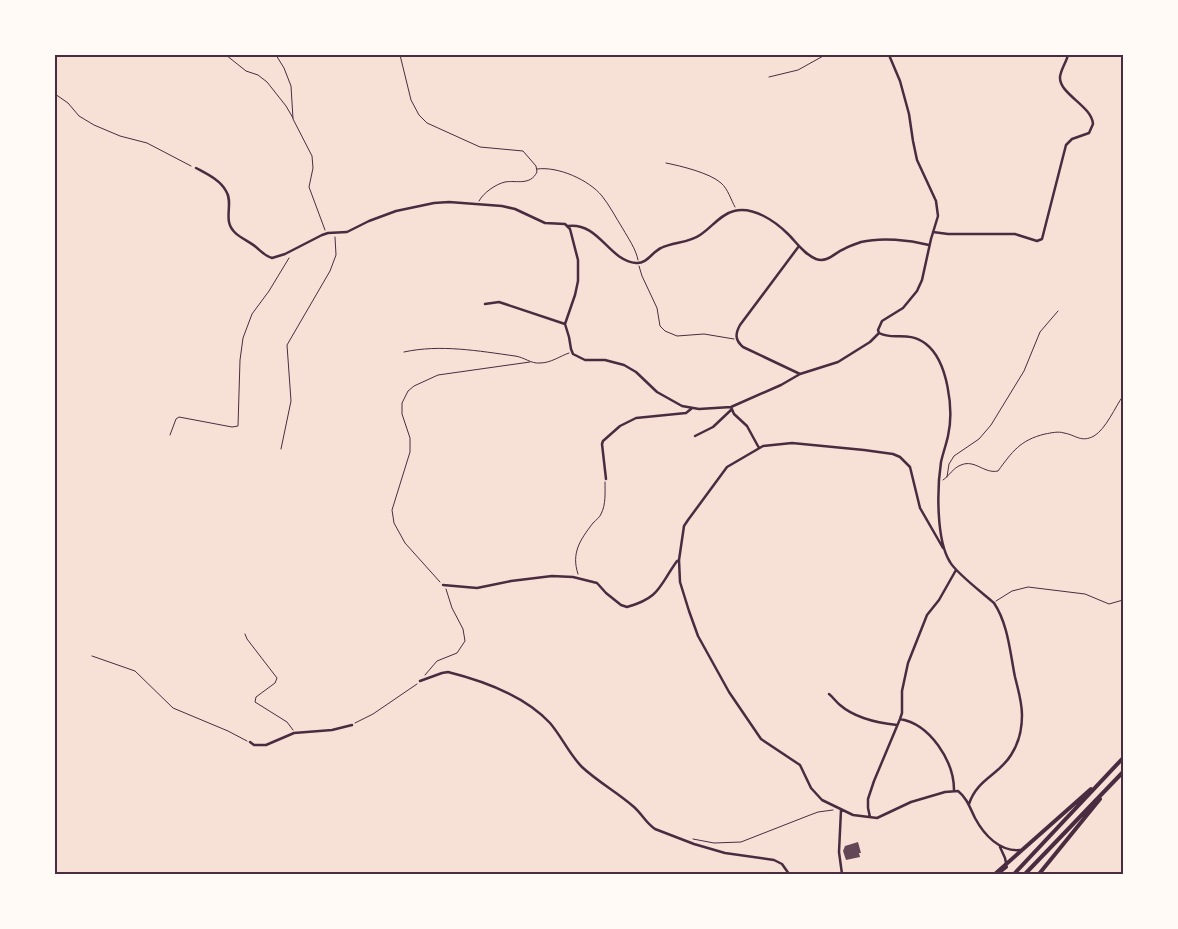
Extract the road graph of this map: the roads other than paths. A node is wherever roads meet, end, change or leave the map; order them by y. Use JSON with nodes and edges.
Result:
{"nodes":[{"id":1,"x":888,"y":55,"type":"edge"},
{"id":2,"x":1068,"y":55,"type":"edge"},
{"id":3,"x":196,"y":168,"type":"road end"},
{"id":4,"x":568,"y":226,"type":"junction"},
{"id":5,"x":933,"y":232,"type":"junction"},
{"id":6,"x":929,"y":245,"type":"junction"},
{"id":7,"x":799,"y":246,"type":"junction"},
{"id":8,"x":485,"y":304,"type":"dead end"},
{"id":9,"x":565,"y":324,"type":"junction"},
{"id":10,"x":879,"y":333,"type":"junction"},
{"id":11,"x":800,"y":374,"type":"junction"},
{"id":12,"x":691,"y":409,"type":"junction"},
{"id":13,"x":731,"y":409,"type":"junction"},
{"id":14,"x":695,"y":436,"type":"dead end"},
{"id":15,"x":759,"y":448,"type":"junction"},
{"id":16,"x":606,"y":479,"type":"road end"},
{"id":17,"x":943,"y":548,"type":"junction"},
{"id":18,"x":680,"y":560,"type":"junction"},
{"id":19,"x":956,"y":570,"type":"junction"},
{"id":20,"x":443,"y":585,"type":"road end"},
{"id":21,"x":420,"y":681,"type":"road end"},
{"id":22,"x":829,"y":694,"type":"dead end"},
{"id":23,"x":900,"y":719,"type":"junction"},
{"id":24,"x":352,"y":725,"type":"road end"},
{"id":25,"x":896,"y":725,"type":"junction"},
{"id":26,"x":250,"y":742,"type":"road end"},
{"id":27,"x":1123,"y":758,"type":"edge"},
{"id":28,"x":1123,"y":772,"type":"edge"},
{"id":29,"x":1102,"y":779,"type":"junction"},
{"id":30,"x":954,"y":790,"type":"junction"},
{"id":31,"x":1106,"y":791,"type":"junction"},
{"id":32,"x":969,"y":804,"type":"junction"},
{"id":33,"x":841,"y":810,"type":"junction"},
{"id":34,"x":870,"y":817,"type":"junction"},
{"id":35,"x":999,"y":846,"type":"junction"},
{"id":36,"x":1020,"y":850,"type":"junction"},
{"id":37,"x":1011,"y":851,"type":"junction"},
{"id":38,"x":1012,"y":858,"type":"junction"},
{"id":39,"x":1006,"y":865,"type":"junction"},
{"id":40,"x":789,"y":874,"type":"edge"},
{"id":41,"x":842,"y":874,"type":"edge"},
{"id":42,"x":996,"y":874,"type":"edge"},
{"id":43,"x":1014,"y":874,"type":"edge"},
{"id":44,"x":1025,"y":874,"type":"edge"},
{"id":45,"x":1039,"y":874,"type":"edge"}],
"edges":[{"from":1,"to":5,"type":"street"},
{"from":2,"to":5,"type":"street"},
{"from":3,"to":4,"type":"street"},
{"from":4,"to":7,"type":"street"},
{"from":4,"to":9,"type":"street"},
{"from":5,"to":6,"type":"street"},
{"from":6,"to":7,"type":"street"},
{"from":6,"to":10,"type":"street"},
{"from":7,"to":11,"type":"street"},
{"from":8,"to":9,"type":"street"},
{"from":9,"to":12,"type":"street"},
{"from":10,"to":11,"type":"street"},
{"from":10,"to":17,"type":"street"},
{"from":11,"to":13,"type":"street"},
{"from":12,"to":13,"type":"street"},
{"from":12,"to":16,"type":"street"},
{"from":13,"to":14,"type":"street"},
{"from":13,"to":15,"type":"street"},
{"from":15,"to":17,"type":"street"},
{"from":15,"to":18,"type":"street"},
{"from":17,"to":19,"type":"street"},
{"from":18,"to":20,"type":"street"},
{"from":18,"to":33,"type":"street"},
{"from":19,"to":23,"type":"street"},
{"from":19,"to":32,"type":"street"},
{"from":21,"to":40,"type":"street"},
{"from":22,"to":25,"type":"street"},
{"from":23,"to":25,"type":"street"},
{"from":23,"to":30,"type":"street"},
{"from":24,"to":26,"type":"street"},
{"from":25,"to":34,"type":"street"},
{"from":27,"to":29,"type":"highway"},
{"from":28,"to":31,"type":"highway"},
{"from":29,"to":36,"type":"highway"},
{"from":29,"to":43,"type":"highway"},
{"from":30,"to":32,"type":"street"},
{"from":30,"to":34,"type":"street"},
{"from":31,"to":44,"type":"highway"},
{"from":31,"to":45,"type":"highway"},
{"from":32,"to":35,"type":"street"},
{"from":33,"to":34,"type":"street"},
{"from":33,"to":41,"type":"street"},
{"from":35,"to":37,"type":"street"},
{"from":35,"to":39,"type":"street"},
{"from":36,"to":37,"type":"street"},
{"from":36,"to":38,"type":"highway"},
{"from":37,"to":38,"type":"street"},
{"from":38,"to":39,"type":"highway"},
{"from":39,"to":42,"type":"highway"}]}
